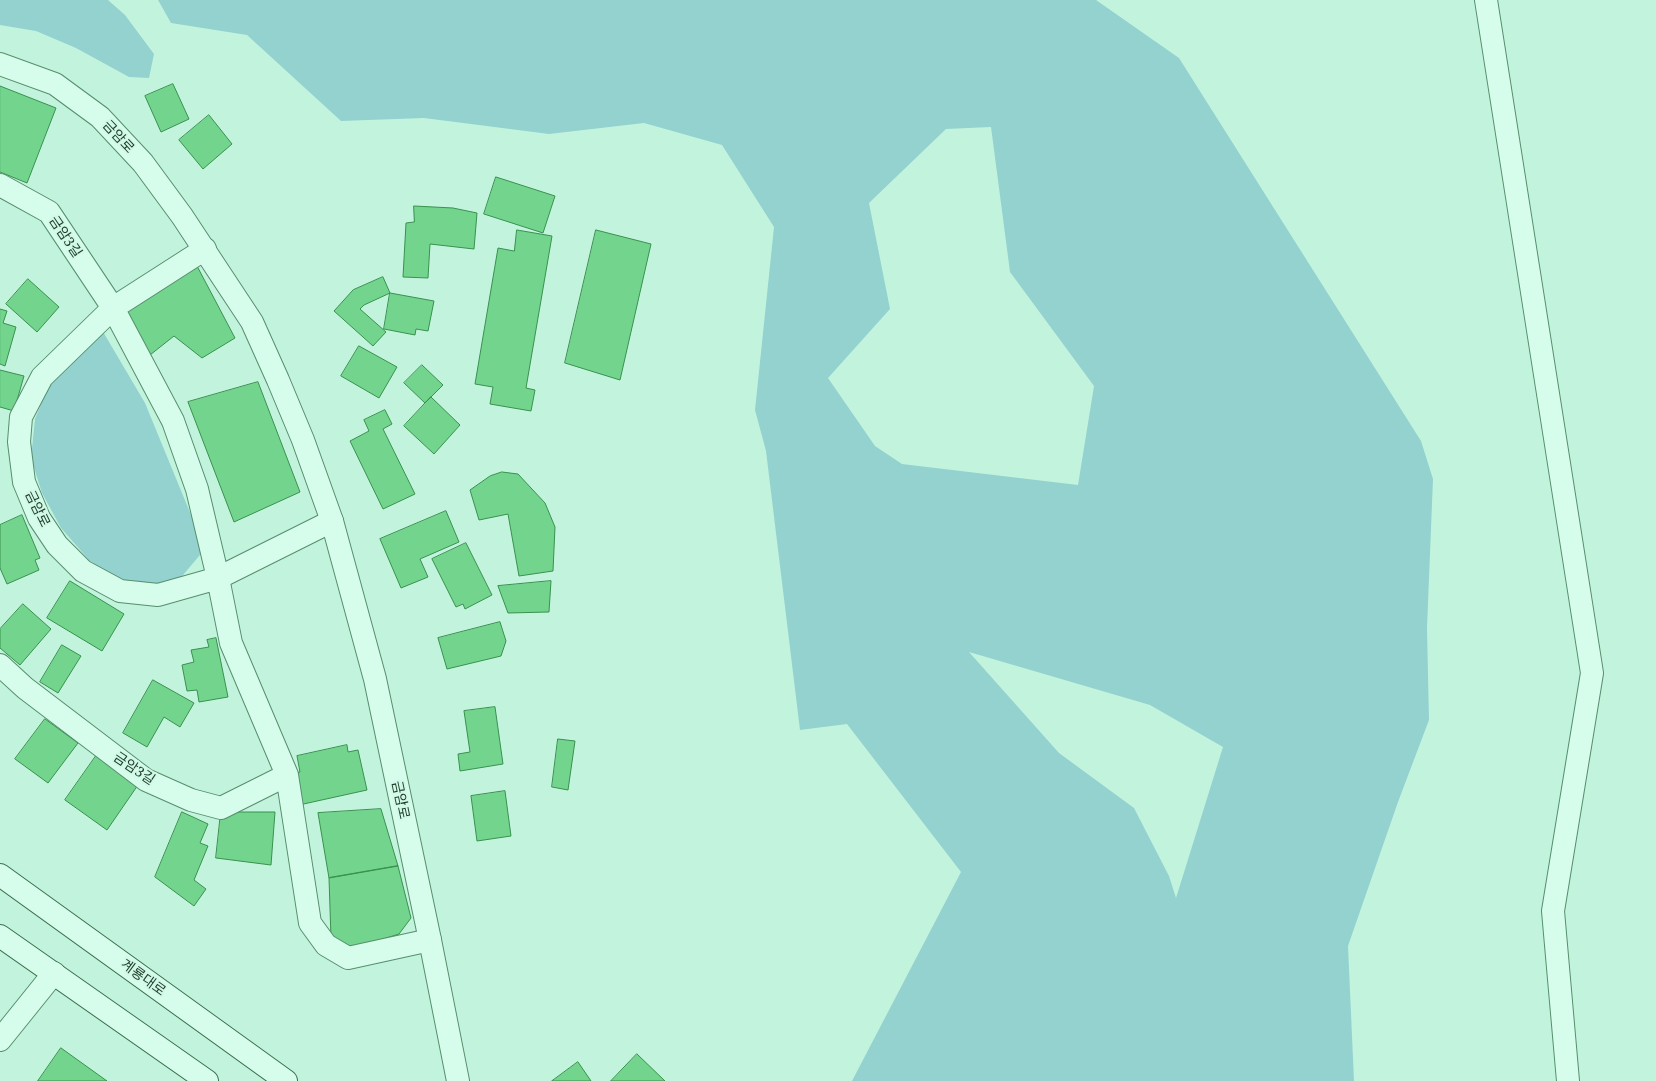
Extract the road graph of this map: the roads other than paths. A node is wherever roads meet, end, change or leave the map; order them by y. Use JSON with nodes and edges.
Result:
{"nodes":[{"id":1,"x":1486,"y":0,"type":"edge"},
{"id":2,"x":0,"y":64,"type":"edge"},
{"id":3,"x":0,"y":185,"type":"edge"},
{"id":4,"x":205,"y":249,"type":"junction"},
{"id":5,"x":113,"y":308,"type":"junction"},
{"id":6,"x":332,"y":521,"type":"junction"},
{"id":7,"x":218,"y":578,"type":"junction"},
{"id":8,"x":0,"y":665,"type":"edge"},
{"id":9,"x":287,"y":775,"type":"junction"},
{"id":10,"x":0,"y":875,"type":"edge"},
{"id":11,"x":0,"y":936,"type":"edge"},
{"id":12,"x":430,"y":940,"type":"junction"},
{"id":13,"x":54,"y":973,"type":"junction"},
{"id":14,"x":0,"y":1040,"type":"edge"},
{"id":15,"x":207,"y":1081,"type":"edge"},
{"id":16,"x":286,"y":1081,"type":"edge"},
{"id":17,"x":458,"y":1081,"type":"edge"},
{"id":18,"x":1568,"y":1081,"type":"edge"}],
"edges":[{"from":1,"to":18,"type":"street"},
{"from":2,"to":4,"type":"street","name":"금암로"},
{"from":3,"to":5,"type":"street","name":"금암3길"},
{"from":4,"to":5,"type":"street","name":"금암로"},
{"from":4,"to":6,"type":"street","name":"금암로"},
{"from":5,"to":7,"type":"street","name":"금암3길"},
{"from":5,"to":7,"type":"street","name":"금암로"},
{"from":6,"to":7,"type":"street","name":"금암로"},
{"from":6,"to":12,"type":"street","name":"금암로"},
{"from":7,"to":9,"type":"street"},
{"from":8,"to":9,"type":"street","name":"금암3길"},
{"from":9,"to":12,"type":"street"},
{"from":10,"to":16,"type":"street","name":"계룡대로"},
{"from":11,"to":13,"type":"street"},
{"from":12,"to":17,"type":"street","name":"금암로"},
{"from":13,"to":14,"type":"street"},
{"from":13,"to":15,"type":"street"}]}
